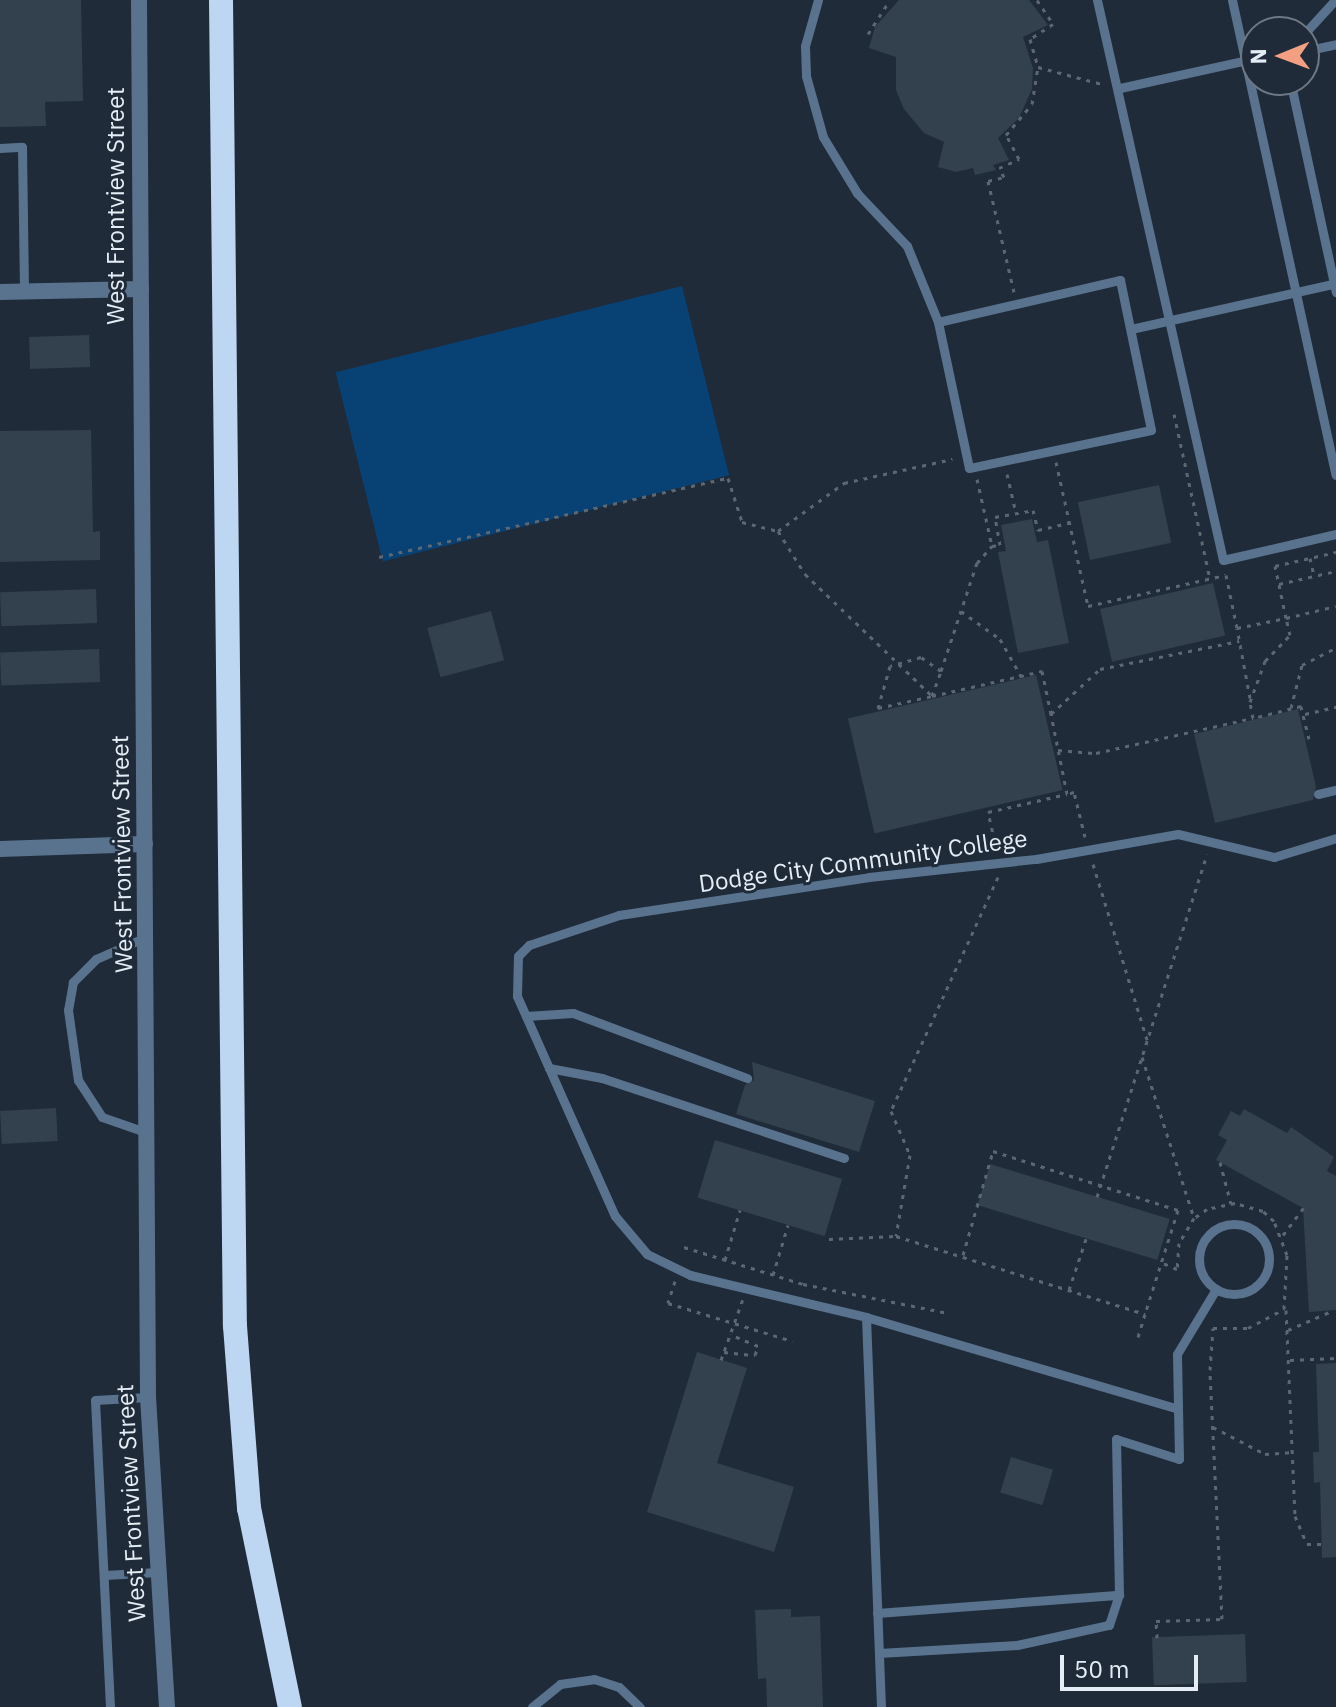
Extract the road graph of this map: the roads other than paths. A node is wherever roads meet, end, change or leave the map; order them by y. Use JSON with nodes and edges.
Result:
{"nodes":[{"id":1,"x":139,"y":0,"type":"edge"},
{"id":2,"x":221,"y":0,"type":"edge"},
{"id":3,"x":818,"y":0,"type":"edge"},
{"id":4,"x":1097,"y":0,"type":"edge"},
{"id":5,"x":1232,"y":0,"type":"edge"},
{"id":6,"x":1335,"y":0,"type":"edge"},
{"id":7,"x":1320,"y":16,"type":"edge"},
{"id":8,"x":1240,"y":37,"type":"edge"},
{"id":9,"x":1240,"y":61,"type":"edge"},
{"id":10,"x":1120,"y":88,"type":"junction"},
{"id":11,"x":1253,"y":96,"type":"edge"},
{"id":12,"x":1293,"y":96,"type":"edge"},
{"id":13,"x":0,"y":148,"type":"edge"},
{"id":14,"x":1335,"y":286,"type":"edge"},
{"id":15,"x":141,"y":289,"type":"junction"},
{"id":16,"x":0,"y":292,"type":"edge"},
{"id":17,"x":24,"y":292,"type":"junction"},
{"id":18,"x":1296,"y":292,"type":"junction"},
{"id":19,"x":1170,"y":320,"type":"junction"},
{"id":20,"x":938,"y":322,"type":"junction"},
{"id":21,"x":1131,"y":329,"type":"junction"},
{"id":22,"x":1336,"y":475,"type":"edge"},
{"id":23,"x":1336,"y":534,"type":"edge"},
{"id":24,"x":1336,"y":790,"type":"edge"},
{"id":25,"x":1318,"y":794,"type":"dead end"},
{"id":26,"x":1336,"y":838,"type":"edge"},
{"id":27,"x":145,"y":844,"type":"junction"},
{"id":28,"x":0,"y":849,"type":"edge"},
{"id":29,"x":146,"y":937,"type":"junction"},
{"id":30,"x":526,"y":1016,"type":"junction"},
{"id":31,"x":549,"y":1068,"type":"junction"},
{"id":32,"x":747,"y":1078,"type":"dead end"},
{"id":33,"x":148,"y":1133,"type":"junction"},
{"id":34,"x":844,"y":1158,"type":"dead end"},
{"id":35,"x":1216,"y":1289,"type":"junction"},
{"id":36,"x":866,"y":1317,"type":"junction"},
{"id":37,"x":148,"y":1397,"type":"junction"},
{"id":38,"x":1178,"y":1409,"type":"junction"},
{"id":39,"x":157,"y":1572,"type":"junction"},
{"id":40,"x":105,"y":1575,"type":"junction"},
{"id":41,"x":1119,"y":1595,"type":"junction"},
{"id":42,"x":877,"y":1613,"type":"junction"},
{"id":43,"x":879,"y":1653,"type":"junction"},
{"id":44,"x":110,"y":1707,"type":"edge"},
{"id":45,"x":167,"y":1707,"type":"edge"},
{"id":46,"x":290,"y":1707,"type":"edge"},
{"id":47,"x":532,"y":1707,"type":"edge"},
{"id":48,"x":640,"y":1707,"type":"edge"},
{"id":49,"x":881,"y":1707,"type":"edge"}],
"edges":[{"from":1,"to":15,"type":"street","name":"West Frontview Street"},
{"from":2,"to":46,"type":"highway"},
{"from":3,"to":20,"type":"lane"},
{"from":4,"to":10,"type":"lane"},
{"from":5,"to":8,"type":"lane"},
{"from":6,"to":7,"type":"lane"},
{"from":9,"to":10,"type":"lane"},
{"from":10,"to":19,"type":"lane"},
{"from":11,"to":18,"type":"lane"},
{"from":12,"to":14,"type":"lane"},
{"from":13,"to":17,"type":"lane"},
{"from":14,"to":18,"type":"lane"},
{"from":15,"to":17,"type":"street"},
{"from":15,"to":27,"type":"street","name":"West Frontview Street"},
{"from":16,"to":17,"type":"street"},
{"from":18,"to":19,"type":"lane"},
{"from":18,"to":22,"type":"lane"},
{"from":19,"to":21,"type":"lane"},
{"from":19,"to":23,"type":"lane"},
{"from":20,"to":21,"type":"lane"},
{"from":20,"to":21,"type":"lane"},
{"from":24,"to":25,"type":"lane"},
{"from":26,"to":30,"type":"lane","name":"Dodge City Community College"},
{"from":27,"to":28,"type":"street"},
{"from":27,"to":29,"type":"street","name":"West Frontview Street"},
{"from":29,"to":33,"type":"street","name":"West Frontview Street"},
{"from":29,"to":33,"type":"lane"},
{"from":30,"to":31,"type":"lane","name":"Dodge City Community College"},
{"from":30,"to":32,"type":"lane"},
{"from":31,"to":34,"type":"lane"},
{"from":31,"to":36,"type":"lane","name":"Dodge City Community College"},
{"from":33,"to":37,"type":"street","name":"West Frontview Street"},
{"from":35,"to":35,"type":"lane"},
{"from":35,"to":38,"type":"lane"},
{"from":36,"to":38,"type":"lane","name":"Dodge City Community College"},
{"from":36,"to":42,"type":"lane"},
{"from":37,"to":39,"type":"street","name":"West Frontview Street"},
{"from":37,"to":40,"type":"lane"},
{"from":38,"to":41,"type":"lane"},
{"from":39,"to":40,"type":"lane"},
{"from":39,"to":45,"type":"street","name":"West Frontview Street"},
{"from":40,"to":44,"type":"lane"},
{"from":41,"to":42,"type":"lane"},
{"from":41,"to":43,"type":"lane"},
{"from":42,"to":43,"type":"lane"},
{"from":43,"to":49,"type":"lane"},
{"from":47,"to":48,"type":"lane"}]}
